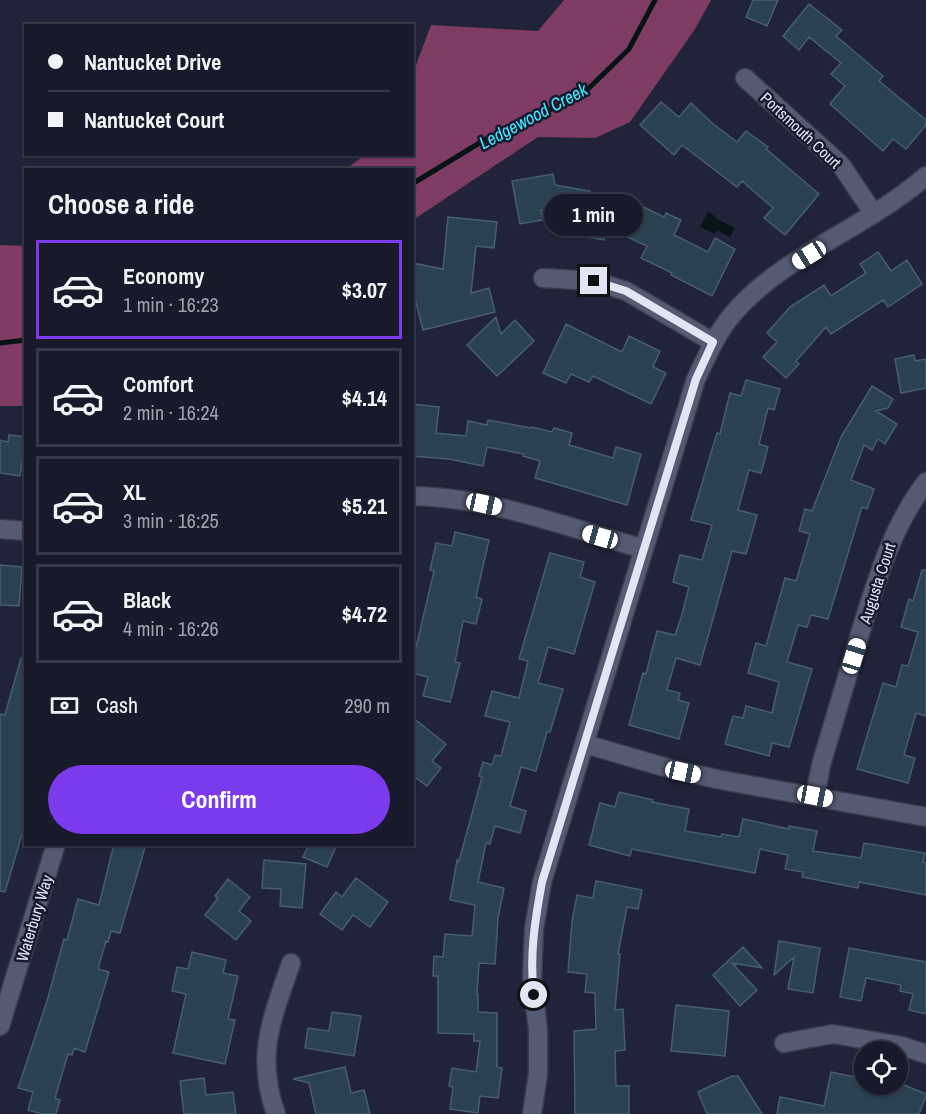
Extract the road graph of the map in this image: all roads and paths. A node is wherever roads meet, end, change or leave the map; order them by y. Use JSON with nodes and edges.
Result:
{"nodes":[{"id":1,"x":745,"y":78,"type":"dead end"},
{"id":2,"x":926,"y":176,"type":"edge"},
{"id":3,"x":874,"y":214,"type":"junction"},
{"id":4,"x":543,"y":278,"type":"dead end"},
{"id":5,"x":713,"y":342,"type":"junction"},
{"id":6,"x":926,"y":482,"type":"edge"},
{"id":7,"x":414,"y":496,"type":"edge"},
{"id":8,"x":0,"y":529,"type":"edge"},
{"id":9,"x":24,"y":531,"type":"edge"},
{"id":10,"x":644,"y":549,"type":"junction"},
{"id":11,"x":585,"y":744,"type":"junction"},
{"id":12,"x":815,"y":796,"type":"junction"},
{"id":13,"x":926,"y":817,"type":"edge"},
{"id":14,"x":56,"y":846,"type":"edge"},
{"id":15,"x":291,"y":963,"type":"dead end"},
{"id":16,"x":0,"y":1026,"type":"edge"},
{"id":17,"x":784,"y":1043,"type":"dead end"},
{"id":18,"x":926,"y":1054,"type":"edge"},
{"id":19,"x":276,"y":1114,"type":"edge"},
{"id":20,"x":532,"y":1114,"type":"edge"}],
"edges":[{"from":1,"to":3,"type":"street","name":"Portsmouth Court"},
{"from":2,"to":3,"type":"street"},
{"from":3,"to":5,"type":"street"},
{"from":4,"to":5,"type":"street"},
{"from":5,"to":10,"type":"street"},
{"from":6,"to":12,"type":"street","name":"Augusta Court"},
{"from":7,"to":10,"type":"street"},
{"from":8,"to":9,"type":"street"},
{"from":10,"to":11,"type":"street"},
{"from":11,"to":12,"type":"street"},
{"from":11,"to":20,"type":"street"},
{"from":12,"to":13,"type":"street"},
{"from":14,"to":16,"type":"street","name":"Waterbury Way"},
{"from":15,"to":19,"type":"street"},
{"from":17,"to":18,"type":"street"}]}
